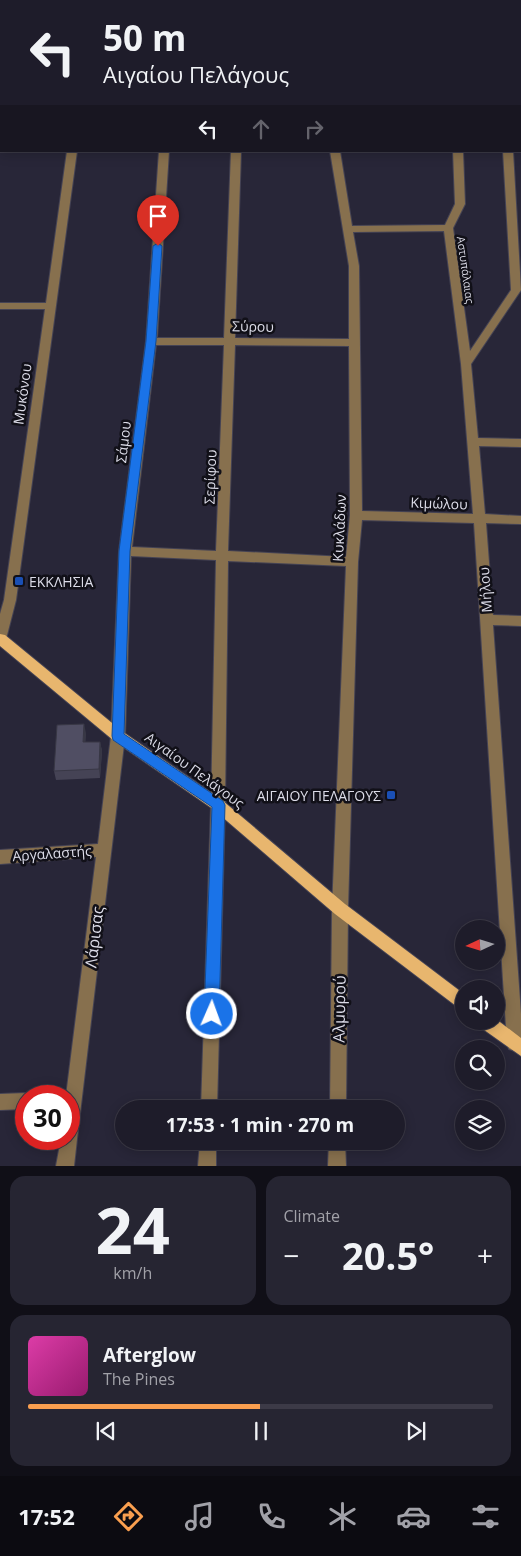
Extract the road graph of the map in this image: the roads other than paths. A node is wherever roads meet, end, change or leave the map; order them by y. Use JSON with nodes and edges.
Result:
{"nodes":[{"id":1,"x":72,"y":152,"type":"edge"},
{"id":2,"x":164,"y":152,"type":"edge"},
{"id":3,"x":236,"y":152,"type":"edge"},
{"id":4,"x":335,"y":152,"type":"edge"},
{"id":5,"x":458,"y":152,"type":"edge"},
{"id":6,"x":508,"y":152,"type":"edge"},
{"id":7,"x":448,"y":228,"type":"junction"},
{"id":8,"x":347,"y":229,"type":"junction"},
{"id":9,"x":0,"y":306,"type":"edge"},
{"id":10,"x":49,"y":306,"type":"junction"},
{"id":11,"x":151,"y":341,"type":"junction"},
{"id":12,"x":231,"y":341,"type":"junction"},
{"id":13,"x":355,"y":342,"type":"junction"},
{"id":14,"x":466,"y":364,"type":"junction"},
{"id":15,"x":472,"y":442,"type":"junction"},
{"id":16,"x":521,"y":443,"type":"edge"},
{"id":17,"x":356,"y":516,"type":"junction"},
{"id":18,"x":480,"y":520,"type":"junction"},
{"id":19,"x":521,"y":520,"type":"edge"},
{"id":20,"x":125,"y":551,"type":"junction"},
{"id":21,"x":222,"y":556,"type":"junction"},
{"id":22,"x":352,"y":562,"type":"junction"},
{"id":23,"x":488,"y":620,"type":"junction"},
{"id":24,"x":521,"y":621,"type":"edge"},
{"id":25,"x":0,"y":639,"type":"edge"},
{"id":26,"x":118,"y":736,"type":"junction"},
{"id":27,"x":218,"y":805,"type":"junction"},
{"id":28,"x":104,"y":850,"type":"junction"},
{"id":29,"x":0,"y":857,"type":"edge"},
{"id":30,"x":340,"y":909,"type":"junction"},
{"id":31,"x":455,"y":997,"type":"edge"},
{"id":32,"x":498,"y":1030,"type":"edge"},
{"id":33,"x":518,"y":1045,"type":"edge"},
{"id":34,"x":73,"y":1085,"type":"edge"},
{"id":35,"x":209,"y":1100,"type":"edge"},
{"id":36,"x":338,"y":1100,"type":"edge"},
{"id":37,"x":15,"y":1101,"type":"edge"},
{"id":38,"x":0,"y":1102,"type":"edge"},
{"id":39,"x":67,"y":1150,"type":"edge"},
{"id":40,"x":208,"y":1150,"type":"edge"},
{"id":41,"x":337,"y":1150,"type":"edge"},
{"id":42,"x":65,"y":1166,"type":"edge"},
{"id":43,"x":207,"y":1166,"type":"edge"},
{"id":44,"x":337,"y":1166,"type":"edge"}],
"edges":[{"from":1,"to":10,"type":"street","name":"Μυκόνου"},
{"from":2,"to":11,"type":"street","name":"Σάμου"},
{"from":3,"to":12,"type":"street","name":"Σερίφου"},
{"from":4,"to":8,"type":"street","name":"Κυκλάδων"},
{"from":5,"to":7,"type":"street","name":"Αστυπάλαιας"},
{"from":6,"to":14,"type":"street"},
{"from":7,"to":8,"type":"street"},
{"from":7,"to":14,"type":"street","name":"Αστυπάλαιας"},
{"from":8,"to":13,"type":"street","name":"Κυκλάδων"},
{"from":9,"to":10,"type":"street"},
{"from":10,"to":25,"type":"street","name":"Μυκόνου"},
{"from":11,"to":12,"type":"street","name":"Σύρου"},
{"from":11,"to":20,"type":"street","name":"Σάμου"},
{"from":12,"to":13,"type":"street","name":"Σύρου"},
{"from":12,"to":21,"type":"street","name":"Σερίφου"},
{"from":13,"to":17,"type":"street","name":"Κυκλάδων"},
{"from":14,"to":15,"type":"street","name":"Μήλου"},
{"from":15,"to":16,"type":"street"},
{"from":15,"to":18,"type":"street","name":"Μήλου"},
{"from":17,"to":18,"type":"street","name":"Κιμώλου"},
{"from":17,"to":22,"type":"street","name":"Κυκλάδων"},
{"from":18,"to":19,"type":"street","name":"Κιμώλου"},
{"from":18,"to":23,"type":"street","name":"Μήλου"},
{"from":20,"to":21,"type":"street"},
{"from":20,"to":26,"type":"street","name":"Σάμου"},
{"from":21,"to":22,"type":"street"},
{"from":21,"to":27,"type":"street","name":"Σερίφου"},
{"from":22,"to":30,"type":"street","name":"Κυκλάδων"},
{"from":23,"to":24,"type":"street"},
{"from":23,"to":33,"type":"street","name":"Μήλου"},
{"from":25,"to":26,"type":"main road","name":"Αιγαίου Πελάγους"},
{"from":26,"to":27,"type":"main road","name":"Αιγαίου Πελάγους"},
{"from":26,"to":28,"type":"street","name":"Λάρισας"},
{"from":27,"to":30,"type":"main road","name":"Αιγαίου Πελάγους"},
{"from":27,"to":35,"type":"street","name":"Σερίφου"},
{"from":28,"to":29,"type":"street","name":"Αργαλαστής"},
{"from":28,"to":34,"type":"street","name":"Λάρισας"},
{"from":30,"to":31,"type":"main road","name":"Αιγαίου Πελάγους"},
{"from":30,"to":36,"type":"street","name":"Αλμυρού"},
{"from":32,"to":33,"type":"main road"},
{"from":37,"to":38,"type":"street"},
{"from":39,"to":42,"type":"street","name":"Λάρισας"},
{"from":40,"to":43,"type":"street"},
{"from":41,"to":44,"type":"street"}]}
